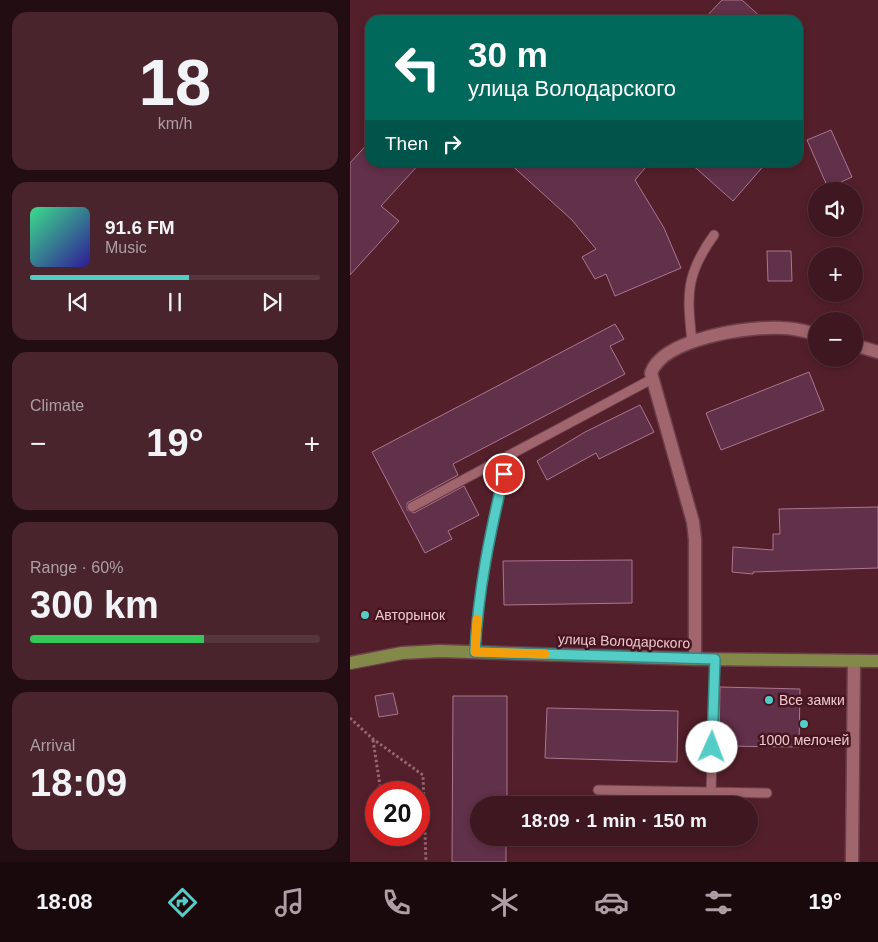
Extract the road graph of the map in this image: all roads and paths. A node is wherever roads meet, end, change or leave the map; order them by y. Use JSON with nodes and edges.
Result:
{"nodes":[{"id":1,"x":714,"y":235,"type":"dead end"},
{"id":2,"x":808,"y":333,"type":"edge"},
{"id":3,"x":692,"y":342,"type":"junction"},
{"id":4,"x":863,"y":348,"type":"edge"},
{"id":5,"x":878,"y":352,"type":"edge"},
{"id":6,"x":652,"y":379,"type":"junction"},
{"id":7,"x":509,"y":455,"type":"junction"},
{"id":8,"x":412,"y":507,"type":"dead end"},
{"id":9,"x":475,"y":652,"type":"junction"},
{"id":10,"x":695,"y":659,"type":"junction"},
{"id":11,"x":715,"y":659,"type":"junction"},
{"id":12,"x":854,"y":661,"type":"junction"},
{"id":13,"x":878,"y":661,"type":"edge"},
{"id":14,"x":350,"y":664,"type":"edge"},
{"id":15,"x":350,"y":718,"type":"edge"},
{"id":16,"x":373,"y":739,"type":"junction"},
{"id":17,"x":379,"y":781,"type":"edge"},
{"id":18,"x":598,"y":790,"type":"dead end"},
{"id":19,"x":711,"y":792,"type":"junction"},
{"id":20,"x":767,"y":793,"type":"dead end"},
{"id":21,"x":426,"y":862,"type":"edge"},
{"id":22,"x":852,"y":862,"type":"edge"}],
"edges":[{"from":1,"to":3,"type":"lane"},
{"from":2,"to":3,"type":"street"},
{"from":3,"to":6,"type":"street"},
{"from":4,"to":5,"type":"street"},
{"from":6,"to":7,"type":"lane"},
{"from":6,"to":10,"type":"street"},
{"from":7,"to":8,"type":"lane"},
{"from":7,"to":9,"type":"lane"},
{"from":9,"to":10,"type":"main road","name":"улица Володарского"},
{"from":9,"to":14,"type":"main road","name":"улица Володарского"},
{"from":10,"to":11,"type":"main road","name":"улица Володарского"},
{"from":11,"to":12,"type":"main road","name":"улица Володарского"},
{"from":11,"to":19,"type":"lane"},
{"from":12,"to":13,"type":"main road","name":"улица Володарского"},
{"from":12,"to":22,"type":"street"},
{"from":15,"to":16,"type":"path"},
{"from":16,"to":17,"type":"path"},
{"from":16,"to":21,"type":"path"},
{"from":18,"to":19,"type":"lane"},
{"from":19,"to":20,"type":"lane"}]}
